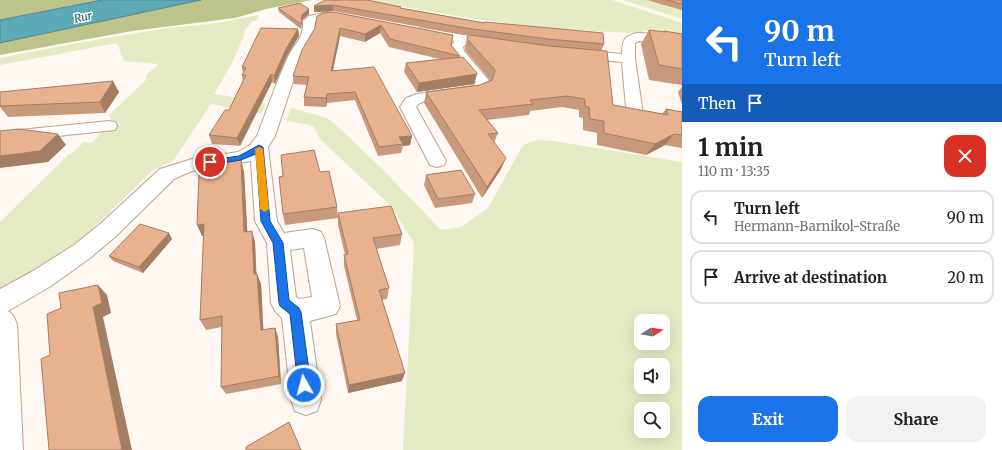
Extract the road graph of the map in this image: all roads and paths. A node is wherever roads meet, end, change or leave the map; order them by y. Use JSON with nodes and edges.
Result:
{"nodes":[{"id":1,"x":360,"y":21,"type":"edge"},
{"id":2,"x":408,"y":30,"type":"edge"},
{"id":3,"x":682,"y":39,"type":"edge"},
{"id":4,"x":464,"y":40,"type":"junction"},
{"id":5,"x":508,"y":46,"type":"edge"},
{"id":6,"x":560,"y":52,"type":"edge"},
{"id":7,"x":628,"y":59,"type":"junction"},
{"id":8,"x":627,"y":113,"type":"edge"},
{"id":9,"x":109,"y":126,"type":"dead end"},
{"id":10,"x":0,"y":137,"type":"edge"},
{"id":11,"x":259,"y":147,"type":"junction"},
{"id":12,"x":437,"y":161,"type":"dead end"},
{"id":13,"x":278,"y":243,"type":"junction"},
{"id":14,"x":0,"y":302,"type":"edge"},
{"id":15,"x":295,"y":312,"type":"junction"},
{"id":16,"x":0,"y":320,"type":"edge"},
{"id":17,"x":306,"y":400,"type":"dead end"},
{"id":18,"x":6,"y":450,"type":"edge"}],
"edges":[{"from":1,"to":11,"type":"street"},
{"from":2,"to":4,"type":"street"},
{"from":3,"to":7,"type":"street"},
{"from":4,"to":5,"type":"street"},
{"from":4,"to":12,"type":"street"},
{"from":6,"to":7,"type":"street"},
{"from":7,"to":8,"type":"street"},
{"from":9,"to":10,"type":"street"},
{"from":11,"to":13,"type":"street"},
{"from":11,"to":14,"type":"street"},
{"from":13,"to":15,"type":"street"},
{"from":13,"to":15,"type":"street"},
{"from":15,"to":17,"type":"street"},
{"from":16,"to":18,"type":"street"}]}
